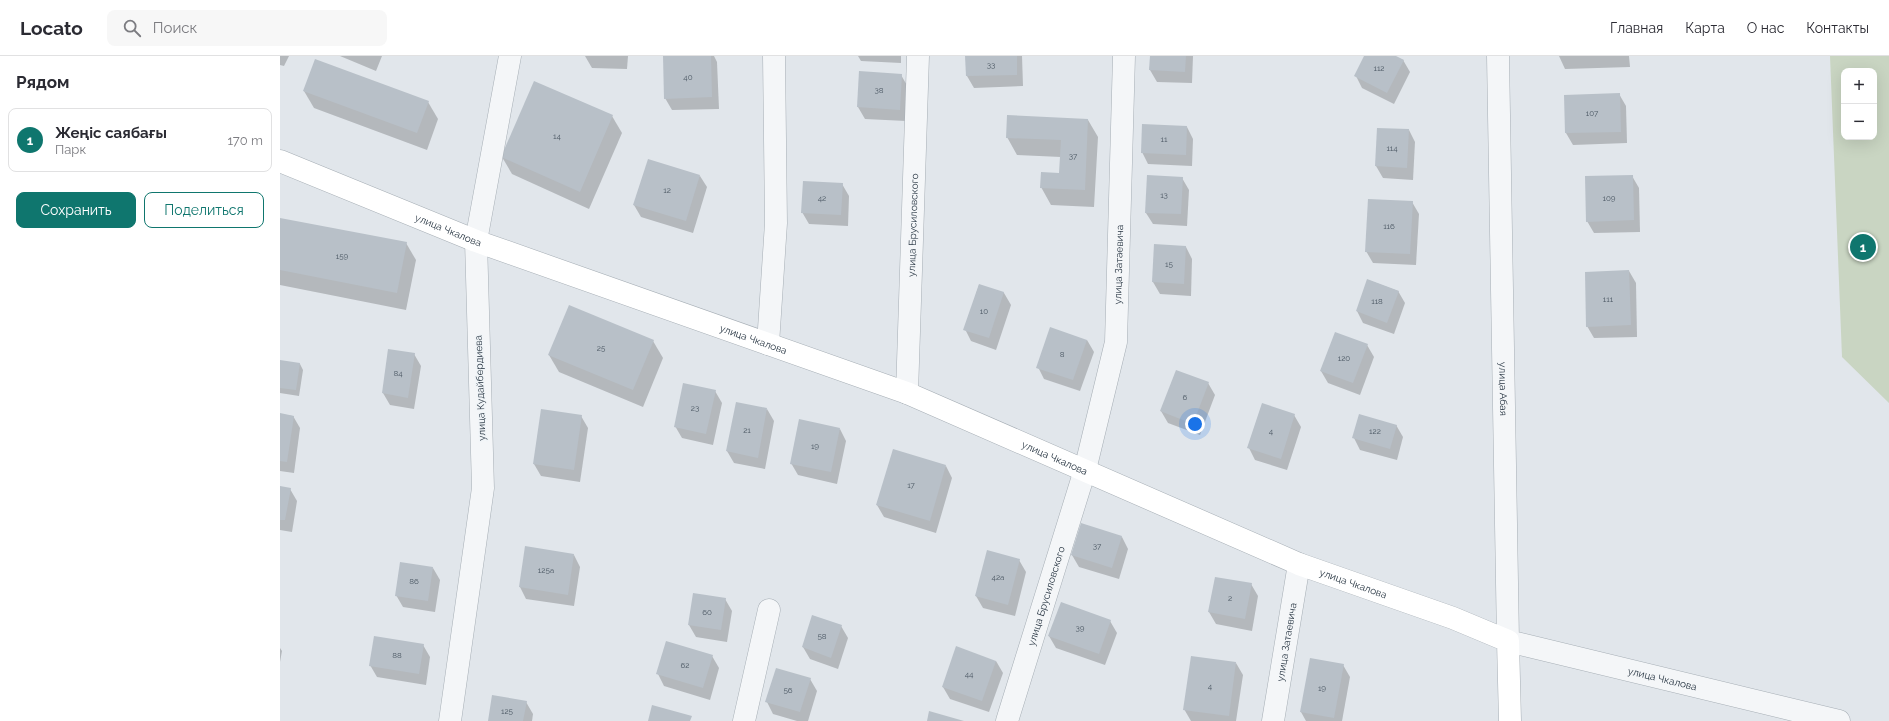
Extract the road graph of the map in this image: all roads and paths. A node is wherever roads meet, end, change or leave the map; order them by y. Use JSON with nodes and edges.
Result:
{"nodes":[{"id":1,"x":510,"y":56,"type":"edge"},
{"id":2,"x":774,"y":56,"type":"edge"},
{"id":3,"x":918,"y":56,"type":"edge"},
{"id":4,"x":1124,"y":56,"type":"edge"},
{"id":5,"x":1498,"y":56,"type":"edge"},
{"id":6,"x":280,"y":161,"type":"edge"},
{"id":7,"x":476,"y":240,"type":"junction"},
{"id":8,"x":768,"y":344,"type":"junction"},
{"id":9,"x":907,"y":393,"type":"junction"},
{"id":10,"x":1085,"y":470,"type":"junction"},
{"id":11,"x":1299,"y":564,"type":"junction"},
{"id":12,"x":770,"y":610,"type":"dead end"},
{"id":13,"x":1508,"y":641,"type":"junction"},
{"id":14,"x":450,"y":721,"type":"edge"},
{"id":15,"x":744,"y":721,"type":"edge"},
{"id":16,"x":1007,"y":721,"type":"edge"},
{"id":17,"x":1273,"y":721,"type":"edge"},
{"id":18,"x":1510,"y":721,"type":"edge"},
{"id":19,"x":1839,"y":721,"type":"edge"}],
"edges":[{"from":1,"to":7,"type":"street","name":"улица Кудайбердиева"},
{"from":2,"to":8,"type":"street"},
{"from":3,"to":9,"type":"street","name":"улица Брусиловского"},
{"from":4,"to":10,"type":"street","name":"улица Затаевича"},
{"from":5,"to":13,"type":"street","name":"улица Абая"},
{"from":6,"to":7,"type":"street","name":"улица Чкалова"},
{"from":7,"to":8,"type":"street","name":"улица Чкалова"},
{"from":7,"to":14,"type":"street","name":"улица Кудайбердиева"},
{"from":8,"to":9,"type":"street","name":"улица Чкалова"},
{"from":9,"to":10,"type":"street","name":"улица Чкалова"},
{"from":10,"to":11,"type":"street","name":"улица Чкалова"},
{"from":10,"to":16,"type":"street","name":"улица Брусиловского"},
{"from":11,"to":13,"type":"street","name":"улица Чкалова"},
{"from":11,"to":17,"type":"street","name":"улица Затаевича"},
{"from":12,"to":15,"type":"street"},
{"from":13,"to":18,"type":"street","name":"улица Абая"},
{"from":13,"to":19,"type":"street","name":"улица Чкалова"}]}
